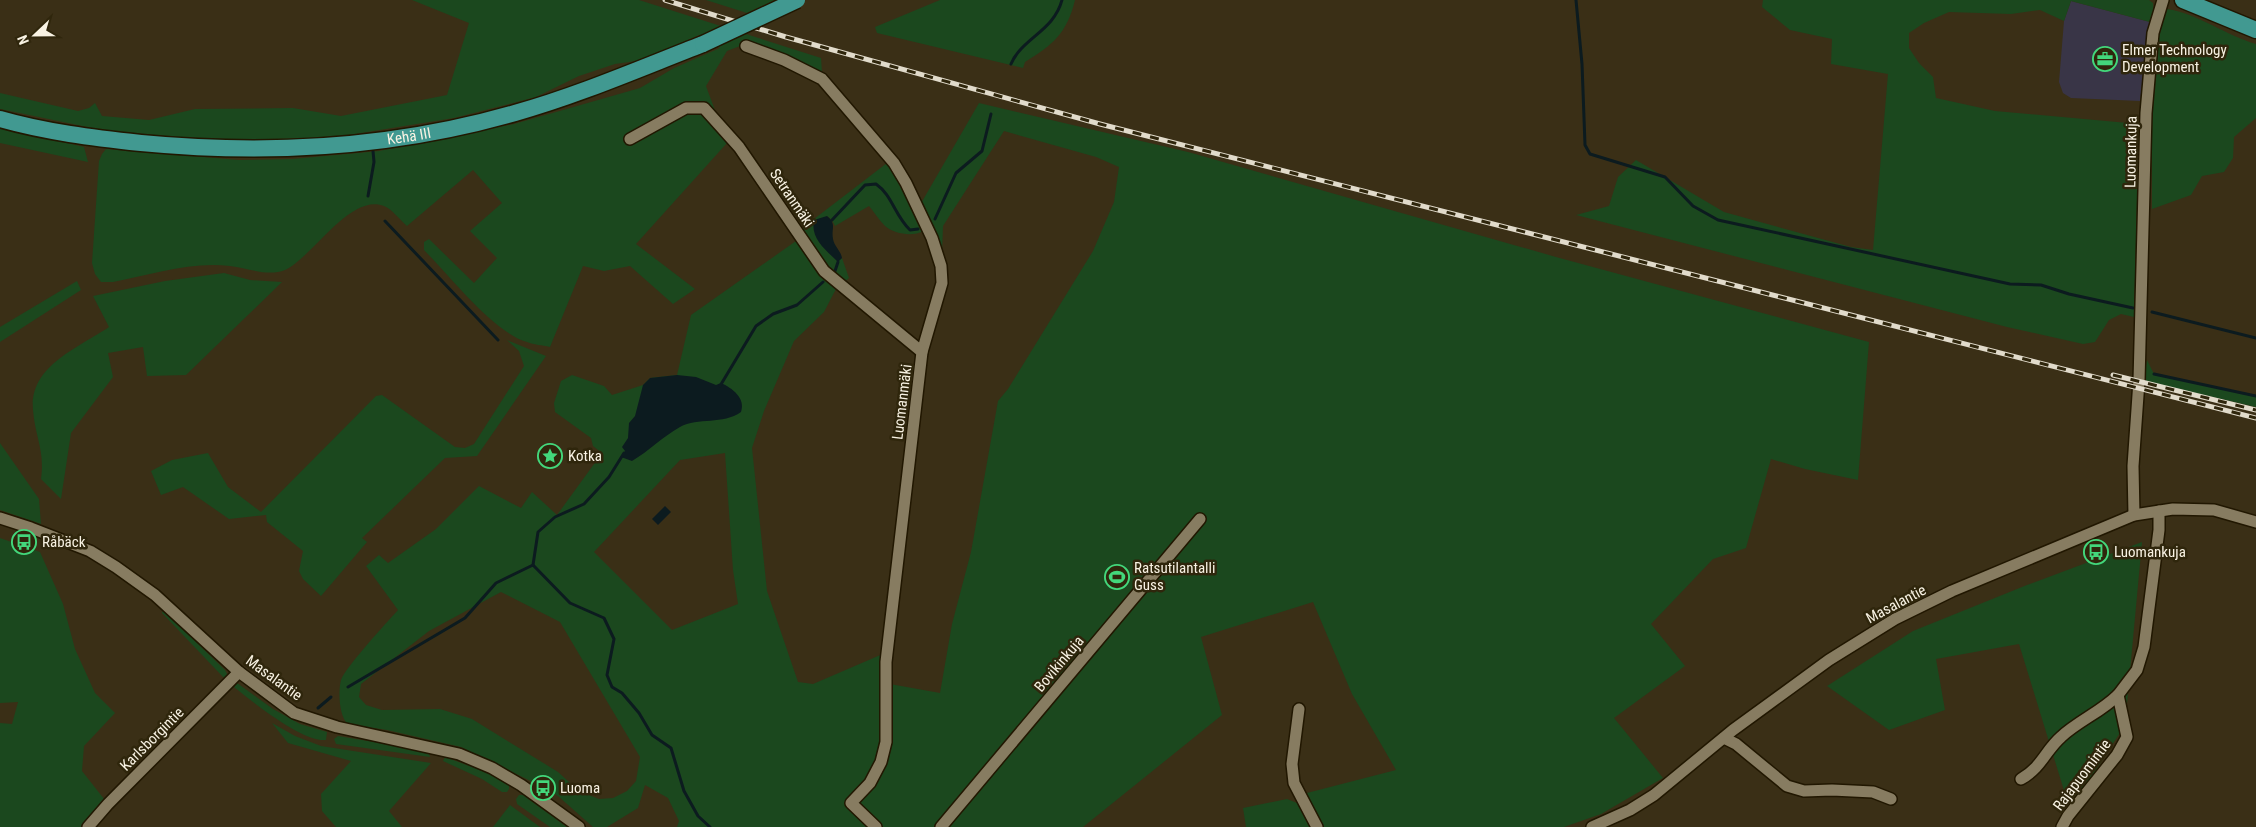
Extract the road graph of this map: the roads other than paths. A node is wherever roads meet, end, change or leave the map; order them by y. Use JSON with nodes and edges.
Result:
{"nodes":[{"id":1,"x":797,"y":0,"type":"edge"},
{"id":2,"x":2163,"y":0,"type":"edge"},
{"id":3,"x":2182,"y":0,"type":"edge"},
{"id":4,"x":2256,"y":30,"type":"edge"},
{"id":5,"x":746,"y":46,"type":"dead end"},
{"id":6,"x":0,"y":119,"type":"edge"},
{"id":7,"x":630,"y":140,"type":"dead end"},
{"id":8,"x":922,"y":352,"type":"junction"},
{"id":9,"x":2159,"y":511,"type":"junction"},
{"id":10,"x":2134,"y":515,"type":"junction"},
{"id":11,"x":0,"y":518,"type":"edge"},
{"id":12,"x":1200,"y":519,"type":"dead end"},
{"id":13,"x":2256,"y":522,"type":"edge"},
{"id":14,"x":239,"y":672,"type":"junction"},
{"id":15,"x":2118,"y":695,"type":"junction"},
{"id":16,"x":1299,"y":709,"type":"dead end"},
{"id":17,"x":1724,"y":738,"type":"junction"},
{"id":18,"x":2021,"y":780,"type":"dead end"},
{"id":19,"x":1891,"y":799,"type":"dead end"},
{"id":20,"x":88,"y":827,"type":"edge"},
{"id":21,"x":579,"y":827,"type":"edge"},
{"id":22,"x":876,"y":827,"type":"edge"},
{"id":23,"x":941,"y":827,"type":"edge"},
{"id":24,"x":1316,"y":827,"type":"edge"},
{"id":25,"x":1592,"y":827,"type":"edge"},
{"id":26,"x":2062,"y":827,"type":"edge"}],
"edges":[{"from":1,"to":6,"type":"highway","name":"Kehä III","bridge":true},
{"from":2,"to":10,"type":"street","name":"Luomankuja"},
{"from":3,"to":4,"type":"highway"},
{"from":5,"to":8,"type":"street","name":"Luomanmäki"},
{"from":7,"to":8,"type":"street","name":"Setranmäki"},
{"from":8,"to":22,"type":"street","name":"Luomanmäki"},
{"from":9,"to":10,"type":"street","name":"Masalantie"},
{"from":9,"to":13,"type":"street","name":"Masalantie"},
{"from":9,"to":15,"type":"street"},
{"from":10,"to":17,"type":"street","name":"Masalantie"},
{"from":11,"to":14,"type":"street","name":"Masalantie"},
{"from":12,"to":23,"type":"street","name":"Bovikinkuja"},
{"from":14,"to":20,"type":"street","name":"Karlsborgintie"},
{"from":14,"to":21,"type":"street","name":"Masalantie"},
{"from":15,"to":18,"type":"street"},
{"from":15,"to":26,"type":"street","name":"Rajapuomintie"},
{"from":16,"to":24,"type":"street"},
{"from":17,"to":19,"type":"street"},
{"from":17,"to":25,"type":"street","name":"Masalantie"}]}
